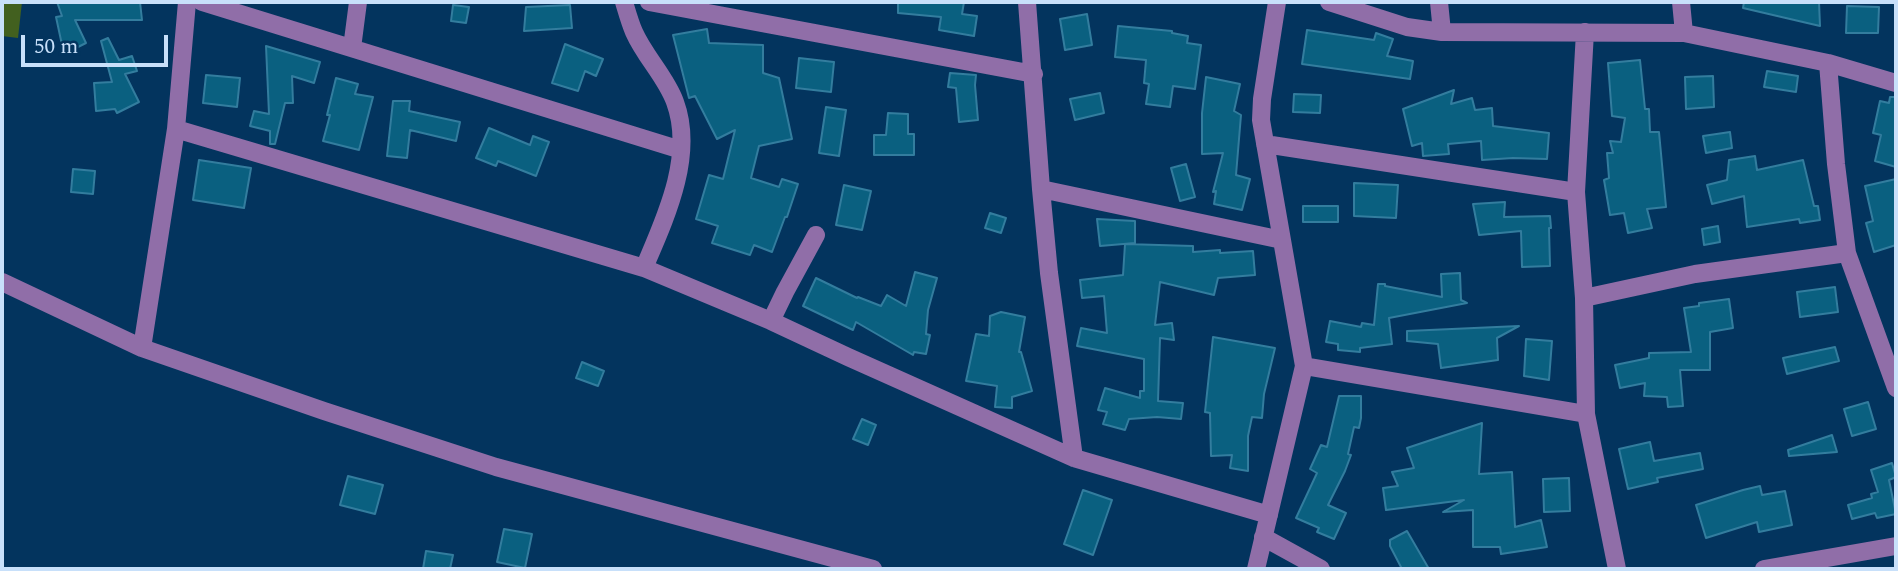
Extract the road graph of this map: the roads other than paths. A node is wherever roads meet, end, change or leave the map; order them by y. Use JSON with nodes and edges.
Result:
{"nodes":[{"id":1,"x":187,"y":2,"type":"edge"},
{"id":2,"x":202,"y":2,"type":"edge"},
{"id":3,"x":358,"y":2,"type":"edge"},
{"id":4,"x":624,"y":2,"type":"edge"},
{"id":5,"x":649,"y":2,"type":"edge"},
{"id":6,"x":1027,"y":2,"type":"edge"},
{"id":7,"x":1277,"y":2,"type":"edge"},
{"id":8,"x":1329,"y":2,"type":"edge"},
{"id":9,"x":1439,"y":2,"type":"edge"},
{"id":10,"x":1681,"y":2,"type":"edge"},
{"id":11,"x":1442,"y":32,"type":"junction"},
{"id":12,"x":1585,"y":32,"type":"junction"},
{"id":13,"x":1684,"y":33,"type":"junction"},
{"id":14,"x":352,"y":48,"type":"junction"},
{"id":15,"x":1828,"y":63,"type":"junction"},
{"id":16,"x":1034,"y":74,"type":"junction"},
{"id":17,"x":1896,"y":83,"type":"edge"},
{"id":18,"x":176,"y":128,"type":"junction"},
{"id":19,"x":1265,"y":144,"type":"junction"},
{"id":20,"x":681,"y":150,"type":"junction"},
{"id":21,"x":1041,"y":189,"type":"junction"},
{"id":22,"x":1576,"y":192,"type":"junction"},
{"id":23,"x":816,"y":235,"type":"dead end"},
{"id":24,"x":1282,"y":240,"type":"junction"},
{"id":25,"x":1847,"y":253,"type":"junction"},
{"id":26,"x":644,"y":268,"type":"junction"},
{"id":27,"x":2,"y":282,"type":"edge"},
{"id":28,"x":1584,"y":298,"type":"junction"},
{"id":29,"x":771,"y":321,"type":"junction"},
{"id":30,"x":142,"y":348,"type":"junction"},
{"id":31,"x":1304,"y":366,"type":"junction"},
{"id":32,"x":1896,"y":388,"type":"edge"},
{"id":33,"x":1586,"y":414,"type":"junction"},
{"id":34,"x":1074,"y":458,"type":"junction"},
{"id":35,"x":1269,"y":514,"type":"junction"},
{"id":36,"x":1263,"y":537,"type":"junction"},
{"id":37,"x":1896,"y":546,"type":"edge"},
{"id":38,"x":873,"y":569,"type":"edge"},
{"id":39,"x":1255,"y":569,"type":"edge"},
{"id":40,"x":1321,"y":569,"type":"edge"},
{"id":41,"x":1617,"y":569,"type":"edge"},
{"id":42,"x":1765,"y":569,"type":"edge"}],
"edges":[{"from":1,"to":18,"type":"street"},
{"from":2,"to":14,"type":"street"},
{"from":3,"to":14,"type":"street"},
{"from":4,"to":20,"type":"street"},
{"from":5,"to":16,"type":"street"},
{"from":6,"to":16,"type":"street"},
{"from":7,"to":19,"type":"street"},
{"from":8,"to":11,"type":"street"},
{"from":9,"to":11,"type":"street"},
{"from":10,"to":13,"type":"street"},
{"from":11,"to":12,"type":"street"},
{"from":12,"to":13,"type":"street"},
{"from":12,"to":22,"type":"street"},
{"from":13,"to":15,"type":"street"},
{"from":14,"to":20,"type":"street"},
{"from":15,"to":17,"type":"street"},
{"from":15,"to":25,"type":"street"},
{"from":16,"to":21,"type":"street"},
{"from":18,"to":26,"type":"street"},
{"from":18,"to":30,"type":"street"},
{"from":19,"to":22,"type":"street"},
{"from":19,"to":24,"type":"street"},
{"from":20,"to":26,"type":"street"},
{"from":21,"to":24,"type":"street"},
{"from":21,"to":34,"type":"street"},
{"from":22,"to":28,"type":"street"},
{"from":23,"to":29,"type":"street"},
{"from":24,"to":31,"type":"street"},
{"from":25,"to":28,"type":"street"},
{"from":25,"to":32,"type":"street"},
{"from":26,"to":29,"type":"street"},
{"from":27,"to":30,"type":"street"},
{"from":28,"to":33,"type":"street"},
{"from":29,"to":34,"type":"street"},
{"from":30,"to":38,"type":"street"},
{"from":31,"to":33,"type":"street"},
{"from":31,"to":35,"type":"street"},
{"from":33,"to":41,"type":"street"},
{"from":34,"to":35,"type":"street"},
{"from":35,"to":36,"type":"street"},
{"from":36,"to":39,"type":"street"},
{"from":36,"to":40,"type":"street"},
{"from":37,"to":42,"type":"street"}]}
